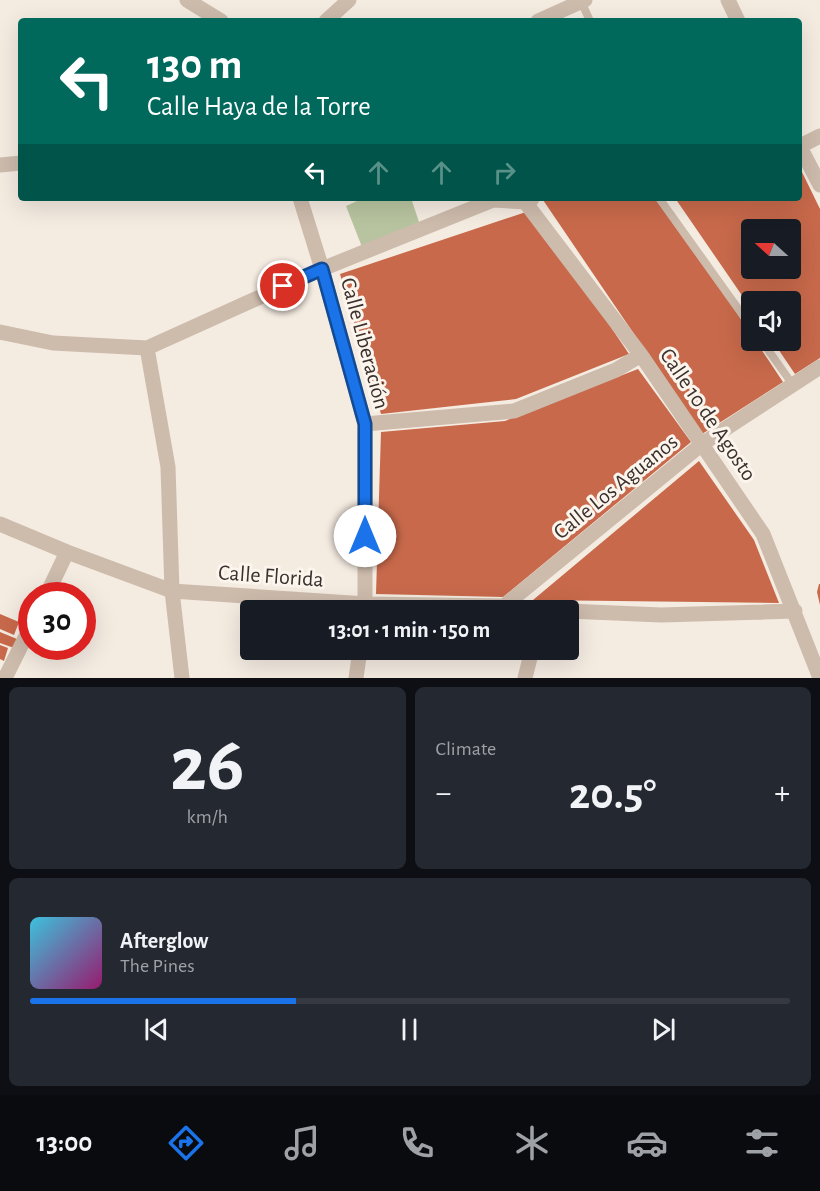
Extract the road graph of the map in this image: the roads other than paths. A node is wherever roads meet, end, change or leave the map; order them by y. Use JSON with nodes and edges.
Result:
{"nodes":[{"id":1,"x":187,"y":0,"type":"edge"},
{"id":2,"x":349,"y":0,"type":"edge"},
{"id":3,"x":729,"y":0,"type":"edge"},
{"id":4,"x":583,"y":1,"type":"edge"},
{"id":5,"x":216,"y":18,"type":"edge"},
{"id":6,"x":329,"y":18,"type":"edge"},
{"id":7,"x":545,"y":18,"type":"edge"},
{"id":8,"x":589,"y":18,"type":"edge"},
{"id":9,"x":737,"y":18,"type":"edge"},
{"id":10,"x":820,"y":136,"type":"edge"},
{"id":11,"x":802,"y":145,"type":"edge"},
{"id":12,"x":802,"y":150,"type":"edge"},
{"id":13,"x":18,"y":163,"type":"edge"},
{"id":14,"x":0,"y":165,"type":"edge"},
{"id":15,"x":820,"y":185,"type":"edge"},
{"id":16,"x":301,"y":201,"type":"edge"},
{"id":17,"x":493,"y":201,"type":"edge"},
{"id":18,"x":528,"y":201,"type":"edge"},
{"id":19,"x":661,"y":201,"type":"edge"},
{"id":20,"x":322,"y":269,"type":"junction"},
{"id":21,"x":741,"y":313,"type":"edge"},
{"id":22,"x":0,"y":332,"type":"edge"},
{"id":23,"x":147,"y":348,"type":"junction"},
{"id":24,"x":769,"y":351,"type":"edge"},
{"id":25,"x":641,"y":355,"type":"junction"},
{"id":26,"x":820,"y":367,"type":"edge"},
{"id":27,"x":793,"y":385,"type":"junction"},
{"id":28,"x":365,"y":424,"type":"junction"},
{"id":29,"x":702,"y":444,"type":"junction"},
{"id":30,"x":0,"y":524,"type":"edge"},
{"id":31,"x":67,"y":552,"type":"junction"},
{"id":32,"x":53,"y":582,"type":"edge"},
{"id":33,"x":172,"y":591,"type":"junction"},
{"id":34,"x":281,"y":600,"type":"edge"},
{"id":35,"x":366,"y":600,"type":"edge"},
{"id":36,"x":511,"y":600,"type":"edge"},
{"id":37,"x":579,"y":611,"type":"edge"},
{"id":38,"x":795,"y":611,"type":"junction"},
{"id":39,"x":18,"y":652,"type":"edge"},
{"id":40,"x":359,"y":660,"type":"edge"},
{"id":41,"x":530,"y":660,"type":"edge"},
{"id":42,"x":5,"y":678,"type":"edge"},
{"id":43,"x":182,"y":678,"type":"edge"},
{"id":44,"x":356,"y":678,"type":"edge"},
{"id":45,"x":525,"y":678,"type":"edge"},
{"id":46,"x":820,"y":678,"type":"edge"}],
"edges":[{"from":1,"to":5,"type":"street"},
{"from":2,"to":6,"type":"street"},
{"from":3,"to":9,"type":"street"},
{"from":4,"to":7,"type":"street"},
{"from":4,"to":8,"type":"lane"},
{"from":10,"to":11,"type":"street"},
{"from":12,"to":15,"type":"street"},
{"from":13,"to":14,"type":"street"},
{"from":16,"to":20,"type":"street","name":"Calle Liberación"},
{"from":17,"to":20,"type":"street"},
{"from":18,"to":25,"type":"street","name":"Calle 10 de Agosto"},
{"from":19,"to":21,"type":"lane"},
{"from":20,"to":23,"type":"street"},
{"from":20,"to":28,"type":"street","name":"Calle Liberación"},
{"from":22,"to":23,"type":"street"},
{"from":23,"to":33,"type":"street"},
{"from":24,"to":27,"type":"lane"},
{"from":25,"to":28,"type":"street"},
{"from":25,"to":29,"type":"street","name":"Calle 10 de Agosto"},
{"from":26,"to":27,"type":"street","name":"Calle Los Aguanos"},
{"from":27,"to":29,"type":"street","name":"Calle Los Aguanos"},
{"from":28,"to":35,"type":"street","name":"Calle Liberación"},
{"from":29,"to":36,"type":"street","name":"Calle Los Aguanos"},
{"from":29,"to":38,"type":"street","name":"Calle 10 de Agosto"},
{"from":30,"to":31,"type":"street","name":"Calle Florida"},
{"from":31,"to":32,"type":"street"},
{"from":31,"to":33,"type":"street","name":"Calle Florida"},
{"from":33,"to":34,"type":"street","name":"Calle Florida"},
{"from":33,"to":43,"type":"street"},
{"from":37,"to":38,"type":"street"},
{"from":38,"to":46,"type":"street","name":"Calle 10 de Agosto"},
{"from":39,"to":42,"type":"street"},
{"from":40,"to":44,"type":"street"},
{"from":41,"to":45,"type":"street"}]}
